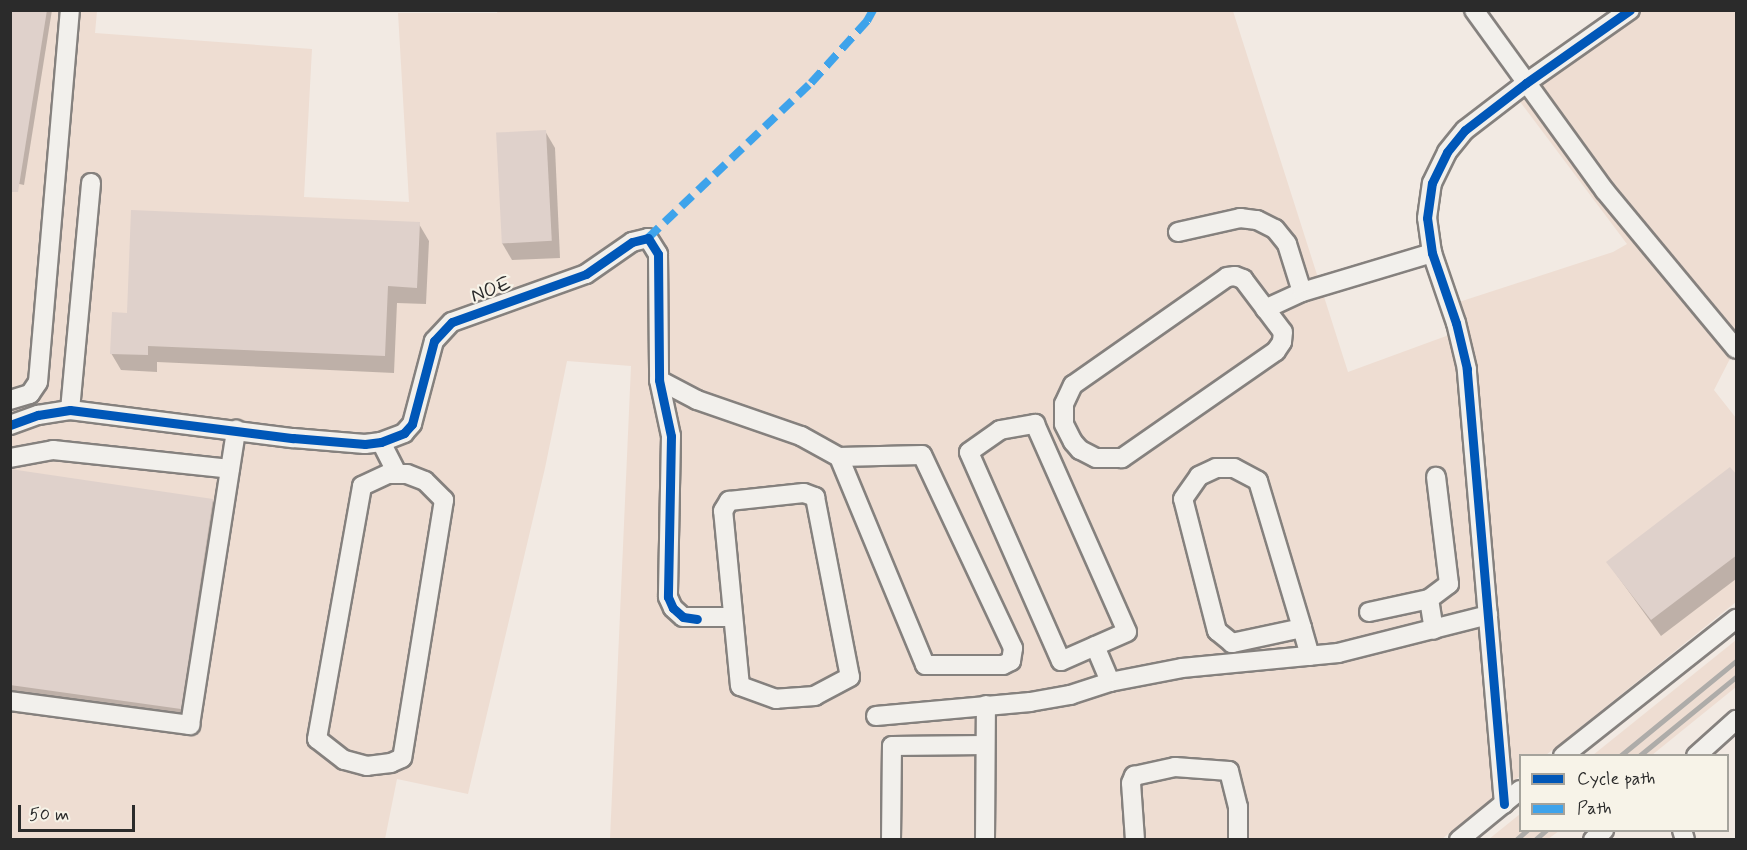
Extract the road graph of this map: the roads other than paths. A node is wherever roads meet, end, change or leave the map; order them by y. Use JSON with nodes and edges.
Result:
{"nodes":[{"id":1,"x":70,"y":10,"type":"edge"},
{"id":2,"x":1474,"y":10,"type":"edge"},
{"id":3,"x":1630,"y":10,"type":"edge"},
{"id":4,"x":1526,"y":83,"type":"junction"},
{"id":5,"x":91,"y":183,"type":"dead end"},
{"id":6,"x":1178,"y":232,"type":"dead end"},
{"id":7,"x":1432,"y":253,"type":"junction"},
{"id":8,"x":1302,"y":292,"type":"junction"},
{"id":9,"x":1265,"y":309,"type":"junction"},
{"id":10,"x":1737,"y":349,"type":"edge"},
{"id":11,"x":659,"y":380,"type":"junction"},
{"id":12,"x":10,"y":400,"type":"edge"},
{"id":13,"x":70,"y":410,"type":"junction"},
{"id":14,"x":10,"y":425,"type":"edge"},
{"id":15,"x":236,"y":430,"type":"junction"},
{"id":16,"x":381,"y":442,"type":"junction"},
{"id":17,"x":839,"y":457,"type":"junction"},
{"id":18,"x":10,"y":458,"type":"edge"},
{"id":19,"x":230,"y":469,"type":"junction"},
{"id":20,"x":398,"y":473,"type":"junction"},
{"id":21,"x":1436,"y":477,"type":"dead end"},
{"id":22,"x":1429,"y":600,"type":"junction"},
{"id":23,"x":1369,"y":612,"type":"dead end"},
{"id":24,"x":1488,"y":615,"type":"junction"},
{"id":25,"x":733,"y":617,"type":"junction"},
{"id":26,"x":1737,"y":619,"type":"edge"},
{"id":27,"x":1302,"y":628,"type":"junction"},
{"id":28,"x":1434,"y":630,"type":"junction"},
{"id":29,"x":1095,"y":646,"type":"junction"},
{"id":30,"x":1310,"y":656,"type":"junction"},
{"id":31,"x":1110,"y":682,"type":"junction"},
{"id":32,"x":10,"y":701,"type":"edge"},
{"id":33,"x":986,"y":705,"type":"junction"},
{"id":34,"x":876,"y":716,"type":"dead end"},
{"id":35,"x":1737,"y":720,"type":"edge"},
{"id":36,"x":986,"y":745,"type":"junction"},
{"id":37,"x":1566,"y":754,"type":"edge"},
{"id":38,"x":1698,"y":754,"type":"edge"},
{"id":39,"x":1519,"y":792,"type":"edge"},
{"id":40,"x":1504,"y":804,"type":"junction"},
{"id":41,"x":891,"y":840,"type":"edge"},
{"id":42,"x":985,"y":840,"type":"edge"},
{"id":43,"x":1135,"y":840,"type":"edge"},
{"id":44,"x":1238,"y":840,"type":"edge"},
{"id":45,"x":1459,"y":840,"type":"edge"}],
"edges":[{"from":1,"to":12,"type":"street"},
{"from":2,"to":4,"type":"street"},
{"from":3,"to":4,"type":"street"},
{"from":4,"to":7,"type":"street"},
{"from":4,"to":10,"type":"street"},
{"from":5,"to":13,"type":"street"},
{"from":6,"to":8,"type":"street"},
{"from":7,"to":8,"type":"street"},
{"from":7,"to":24,"type":"street"},
{"from":8,"to":9,"type":"street"},
{"from":9,"to":9,"type":"street"},
{"from":11,"to":16,"type":"street","name":"NOE"},
{"from":11,"to":17,"type":"street"},
{"from":11,"to":25,"type":"street","name":"NOE"},
{"from":13,"to":14,"type":"street","name":"NOE"},
{"from":13,"to":15,"type":"street","name":"NOE"},
{"from":15,"to":16,"type":"street","name":"NOE"},
{"from":15,"to":19,"type":"street"},
{"from":16,"to":20,"type":"street"},
{"from":17,"to":17,"type":"street"},
{"from":18,"to":19,"type":"street"},
{"from":19,"to":32,"type":"street"},
{"from":20,"to":20,"type":"street"},
{"from":21,"to":22,"type":"street"},
{"from":22,"to":23,"type":"street"},
{"from":22,"to":28,"type":"street"},
{"from":24,"to":28,"type":"street"},
{"from":24,"to":40,"type":"street"},
{"from":25,"to":25,"type":"street"},
{"from":26,"to":37,"type":"street"},
{"from":27,"to":27,"type":"street"},
{"from":27,"to":30,"type":"street"},
{"from":28,"to":30,"type":"street"},
{"from":29,"to":29,"type":"street"},
{"from":29,"to":31,"type":"street"},
{"from":30,"to":31,"type":"street"},
{"from":31,"to":33,"type":"street"},
{"from":33,"to":34,"type":"street"},
{"from":33,"to":36,"type":"street"},
{"from":35,"to":38,"type":"street"},
{"from":36,"to":41,"type":"street"},
{"from":36,"to":42,"type":"street"},
{"from":39,"to":40,"type":"street"},
{"from":40,"to":45,"type":"street"},
{"from":43,"to":44,"type":"street"}]}
